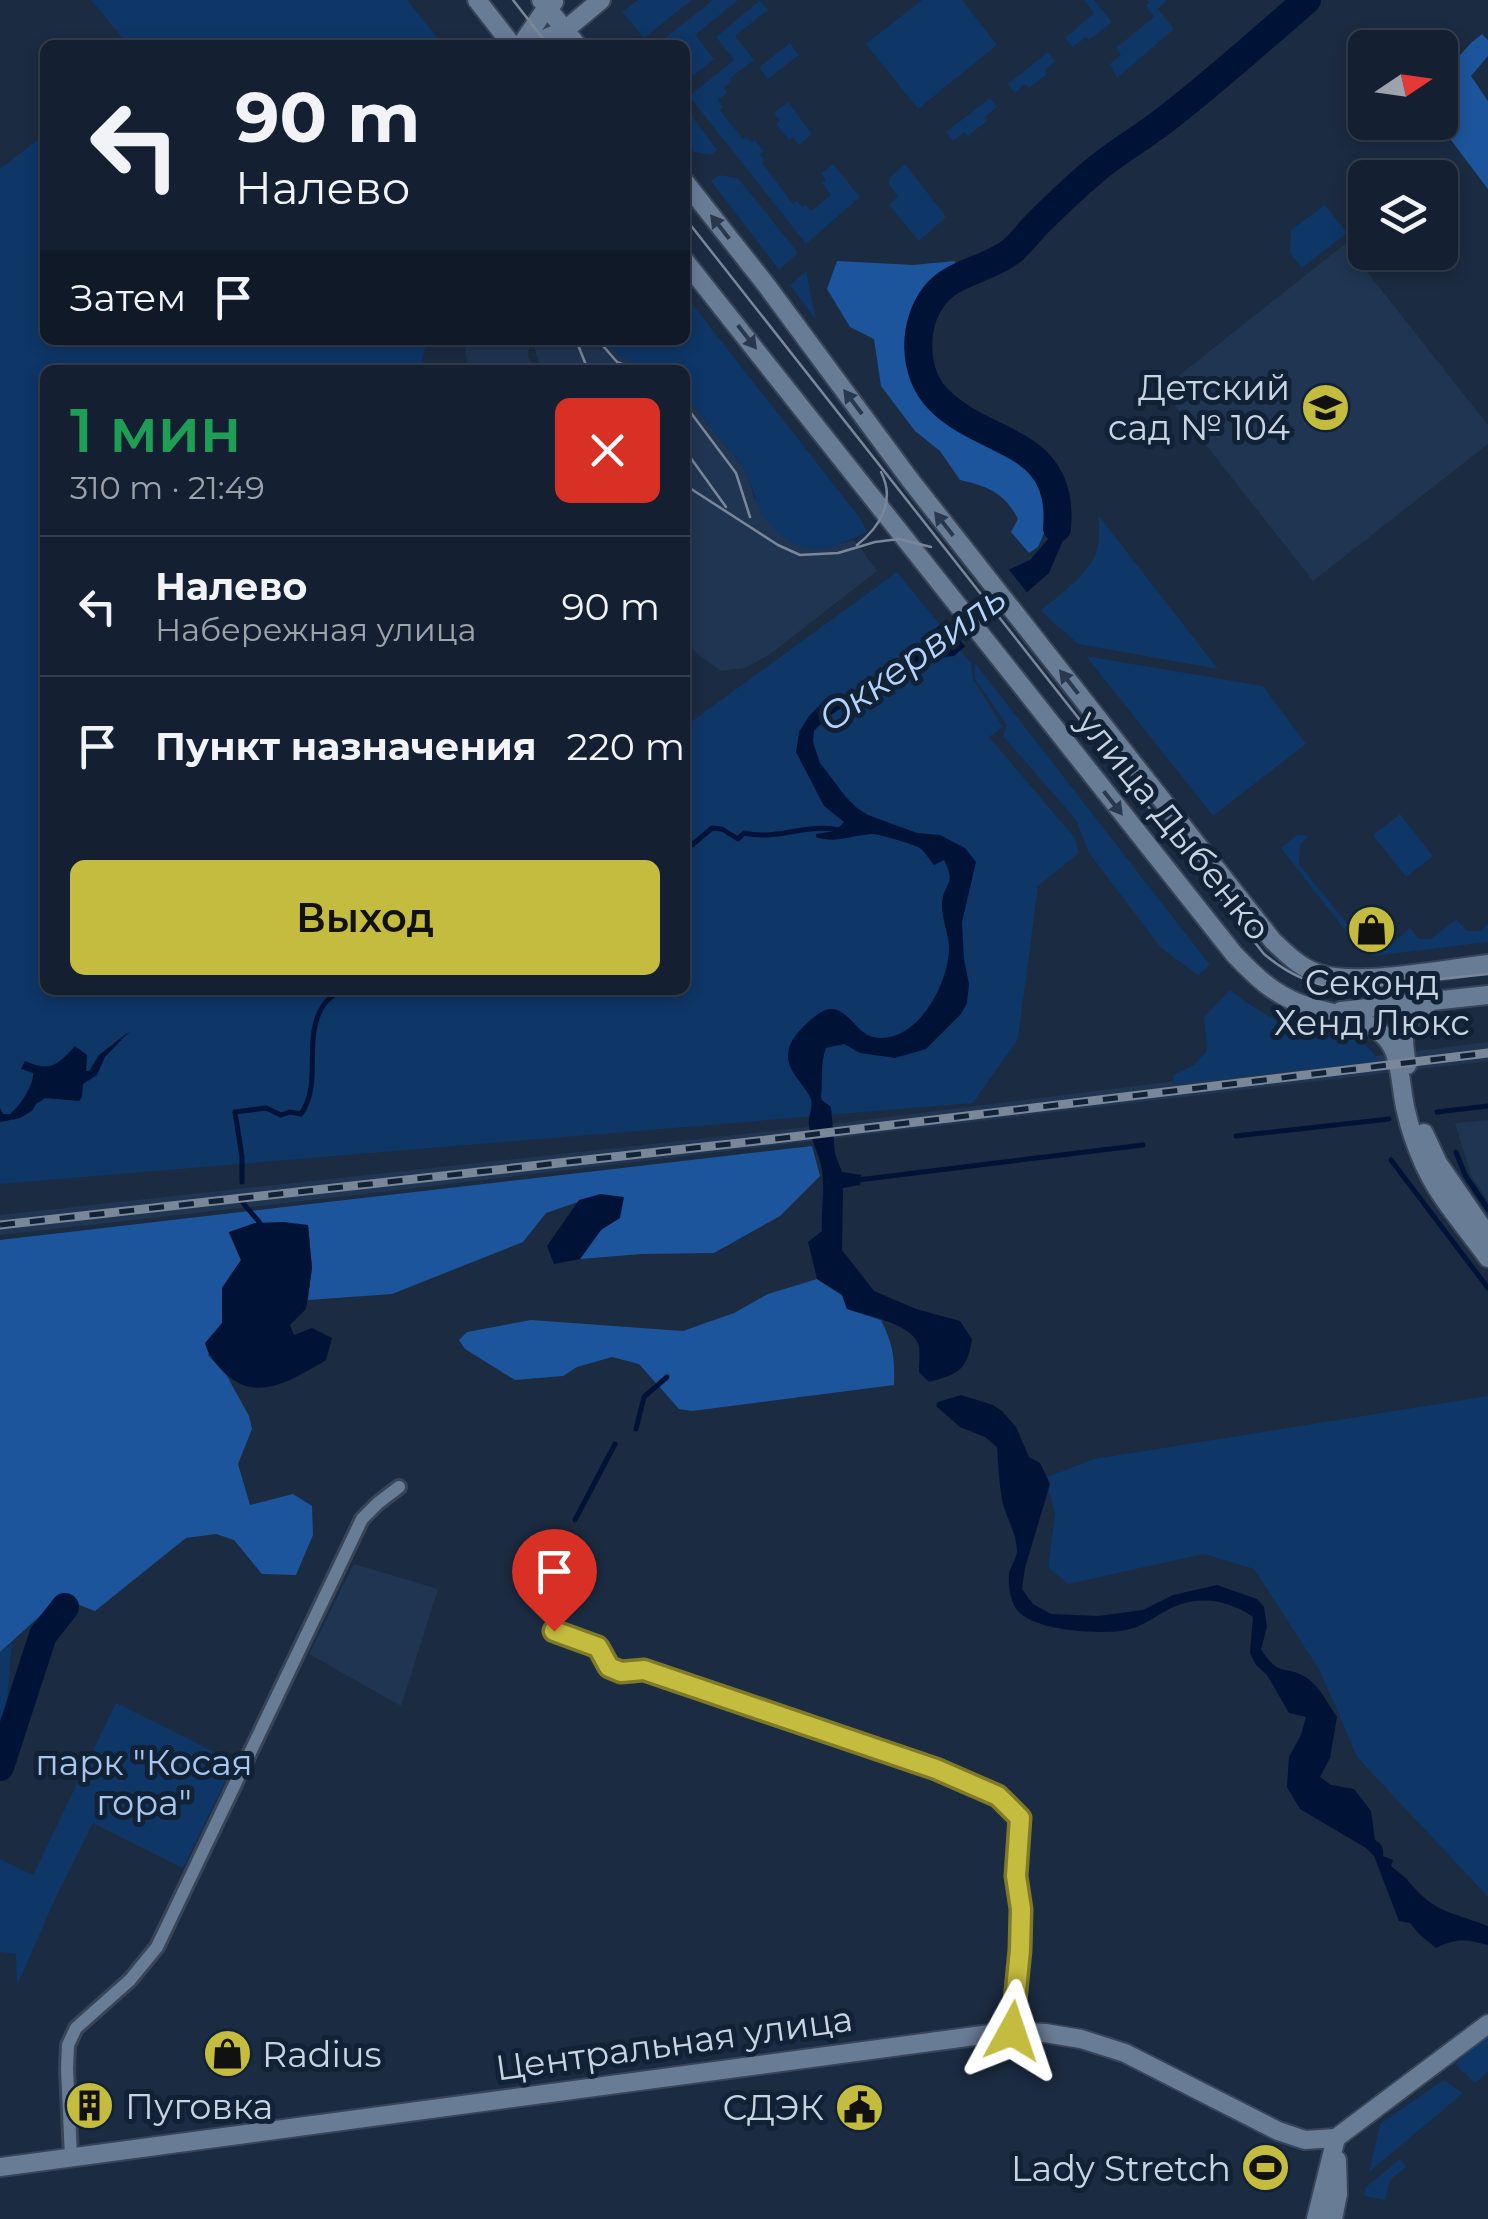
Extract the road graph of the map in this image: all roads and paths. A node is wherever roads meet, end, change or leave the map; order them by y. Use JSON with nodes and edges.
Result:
{"nodes":[{"id":1,"x":477,"y":0,"type":"edge"},
{"id":2,"x":601,"y":0,"type":"edge"},
{"id":3,"x":548,"y":2,"type":"edge"},
{"id":4,"x":565,"y":30,"type":"junction"},
{"id":5,"x":508,"y":40,"type":"edge"},
{"id":6,"x":524,"y":40,"type":"edge"},
{"id":7,"x":542,"y":40,"type":"edge"},
{"id":8,"x":573,"y":40,"type":"edge"},
{"id":9,"x":690,"y":188,"type":"edge"},
{"id":10,"x":690,"y":268,"type":"edge"},
{"id":11,"x":1488,"y":964,"type":"edge"},
{"id":12,"x":1488,"y":994,"type":"edge"},
{"id":13,"x":1430,"y":1002,"type":"junction"},
{"id":14,"x":1336,"y":1012,"type":"junction"},
{"id":15,"x":1397,"y":1043,"type":"junction"},
{"id":16,"x":1488,"y":1236,"type":"edge"},
{"id":17,"x":1488,"y":1258,"type":"edge"},
{"id":18,"x":399,"y":1487,"type":"dead end"},
{"id":19,"x":554,"y":1631,"type":"dead end"},
{"id":20,"x":1488,"y":2024,"type":"edge"},
{"id":21,"x":1012,"y":2031,"type":"junction"},
{"id":22,"x":1336,"y":2138,"type":"junction"},
{"id":23,"x":1305,"y":2140,"type":"junction"},
{"id":24,"x":71,"y":2157,"type":"junction"},
{"id":25,"x":0,"y":2168,"type":"edge"},
{"id":26,"x":1326,"y":2177,"type":"junction"},
{"id":27,"x":1316,"y":2219,"type":"edge"},
{"id":28,"x":1333,"y":2219,"type":"edge"}],
"edges":[{"from":1,"to":5,"type":"street"},
{"from":2,"to":4,"type":"street"},
{"from":3,"to":4,"type":"street"},
{"from":3,"to":6,"type":"street"},
{"from":4,"to":7,"type":"street"},
{"from":4,"to":8,"type":"street"},
{"from":11,"to":9,"type":"street","name":"улица Дыбенко","one_way":true},
{"from":10,"to":14,"type":"street","name":"улица Дыбенко","one_way":true},
{"from":12,"to":13,"type":"street"},
{"from":13,"to":14,"type":"street"},
{"from":13,"to":15,"type":"street"},
{"from":14,"to":15,"type":"street"},
{"from":15,"to":16,"type":"street"},
{"from":15,"to":17,"type":"street"},
{"from":18,"to":24,"type":"street"},
{"from":19,"to":21,"type":"street"},
{"from":20,"to":22,"type":"street"},
{"from":21,"to":23,"type":"street","name":"Центральная улица"},
{"from":21,"to":24,"type":"street","name":"Центральная улица"},
{"from":22,"to":23,"type":"street","name":"Центральная улица"},
{"from":22,"to":26,"type":"street"},
{"from":22,"to":28,"type":"street"},
{"from":23,"to":26,"type":"street"},
{"from":24,"to":25,"type":"street","name":"Центральная улица"},
{"from":26,"to":27,"type":"street"}]}
